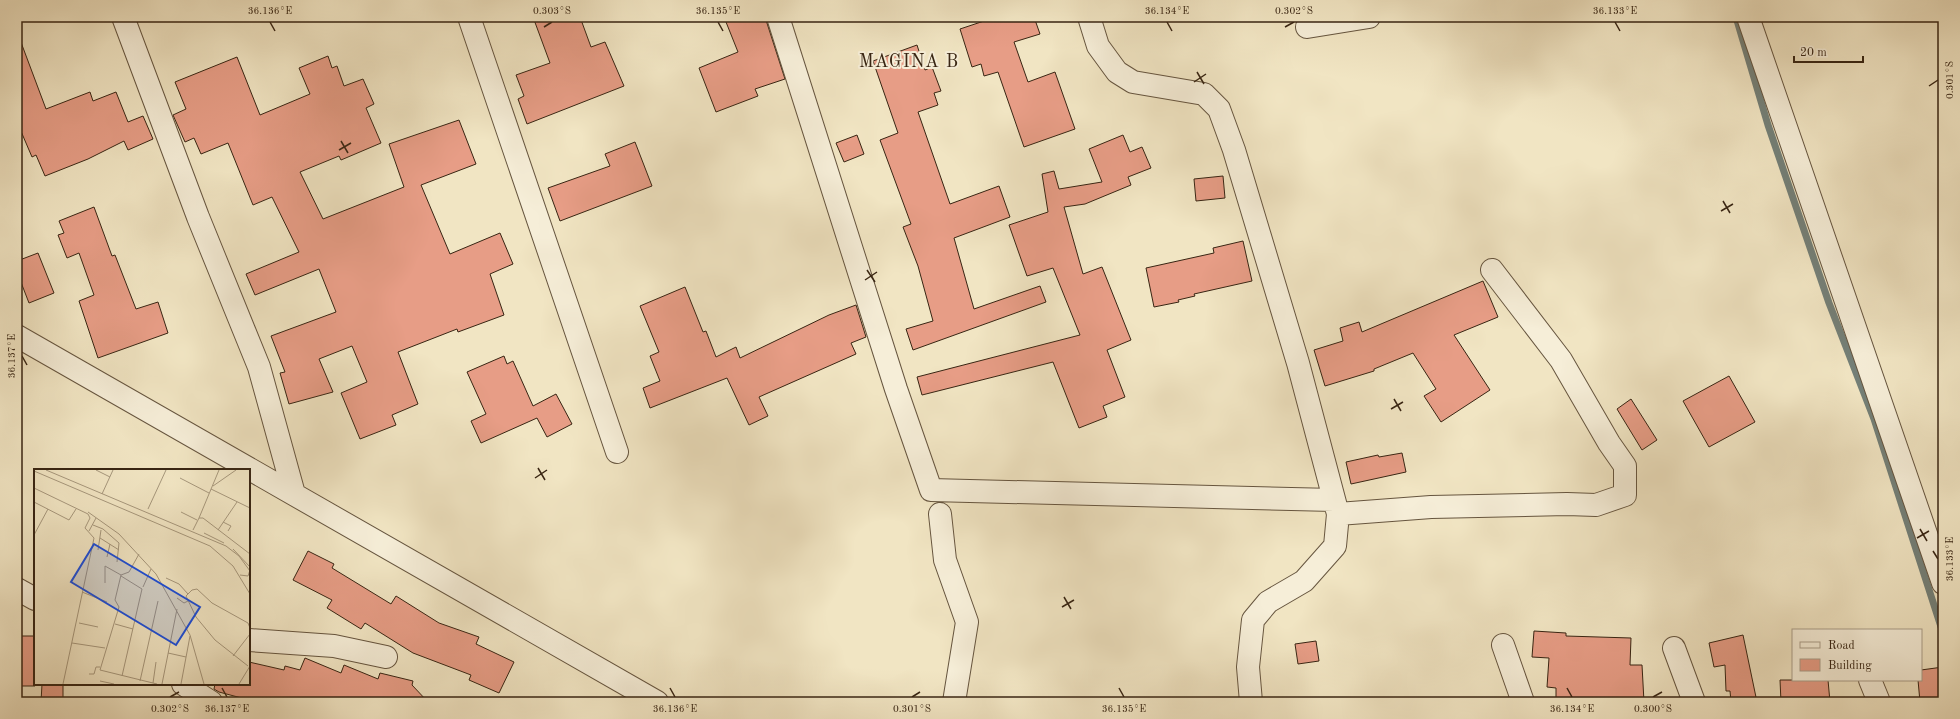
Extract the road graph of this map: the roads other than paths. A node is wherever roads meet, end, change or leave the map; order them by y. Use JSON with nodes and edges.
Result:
{"nodes":[{"id":1,"x":123,"y":17,"type":"edge"},
{"id":2,"x":469,"y":17,"type":"edge"},
{"id":3,"x":778,"y":17,"type":"edge"},
{"id":4,"x":1089,"y":17,"type":"edge"},
{"id":5,"x":1369,"y":17,"type":"edge"},
{"id":6,"x":1748,"y":17,"type":"edge"},
{"id":7,"x":1308,"y":27,"type":"dead end"},
{"id":8,"x":1492,"y":270,"type":"dead end"},
{"id":9,"x":17,"y":336,"type":"edge"},
{"id":10,"x":617,"y":452,"type":"dead end"},
{"id":11,"x":294,"y":494,"type":"junction"},
{"id":12,"x":1336,"y":507,"type":"junction"},
{"id":13,"x":940,"y":514,"type":"dead end"},
{"id":14,"x":1943,"y":583,"type":"edge"},
{"id":15,"x":17,"y":589,"type":"edge"},
{"id":16,"x":34,"y":598,"type":"edge"},
{"id":17,"x":250,"y":640,"type":"edge"},
{"id":18,"x":1503,"y":645,"type":"dead end"},
{"id":19,"x":1674,"y":648,"type":"dead end"},
{"id":20,"x":386,"y":657,"type":"dead end"},
{"id":21,"x":1870,"y":681,"type":"edge"},
{"id":22,"x":186,"y":685,"type":"edge"},
{"id":23,"x":208,"y":694,"type":"edge"},
{"id":24,"x":657,"y":702,"type":"edge"},
{"id":25,"x":954,"y":702,"type":"edge"},
{"id":26,"x":1251,"y":702,"type":"edge"},
{"id":27,"x":1523,"y":702,"type":"edge"},
{"id":28,"x":1694,"y":702,"type":"edge"},
{"id":29,"x":1879,"y":702,"type":"edge"}],
"edges":[{"from":1,"to":11,"type":"street"},
{"from":2,"to":10,"type":"street"},
{"from":3,"to":12,"type":"street"},
{"from":4,"to":12,"type":"street"},
{"from":5,"to":7,"type":"street"},
{"from":6,"to":14,"type":"street"},
{"from":8,"to":12,"type":"street"},
{"from":9,"to":11,"type":"street"},
{"from":11,"to":24,"type":"street"},
{"from":12,"to":26,"type":"street"},
{"from":13,"to":25,"type":"street"},
{"from":15,"to":16,"type":"street"},
{"from":17,"to":20,"type":"street"},
{"from":18,"to":27,"type":"street"},
{"from":19,"to":28,"type":"street"},
{"from":21,"to":29,"type":"street"},
{"from":22,"to":23,"type":"street"}]}
